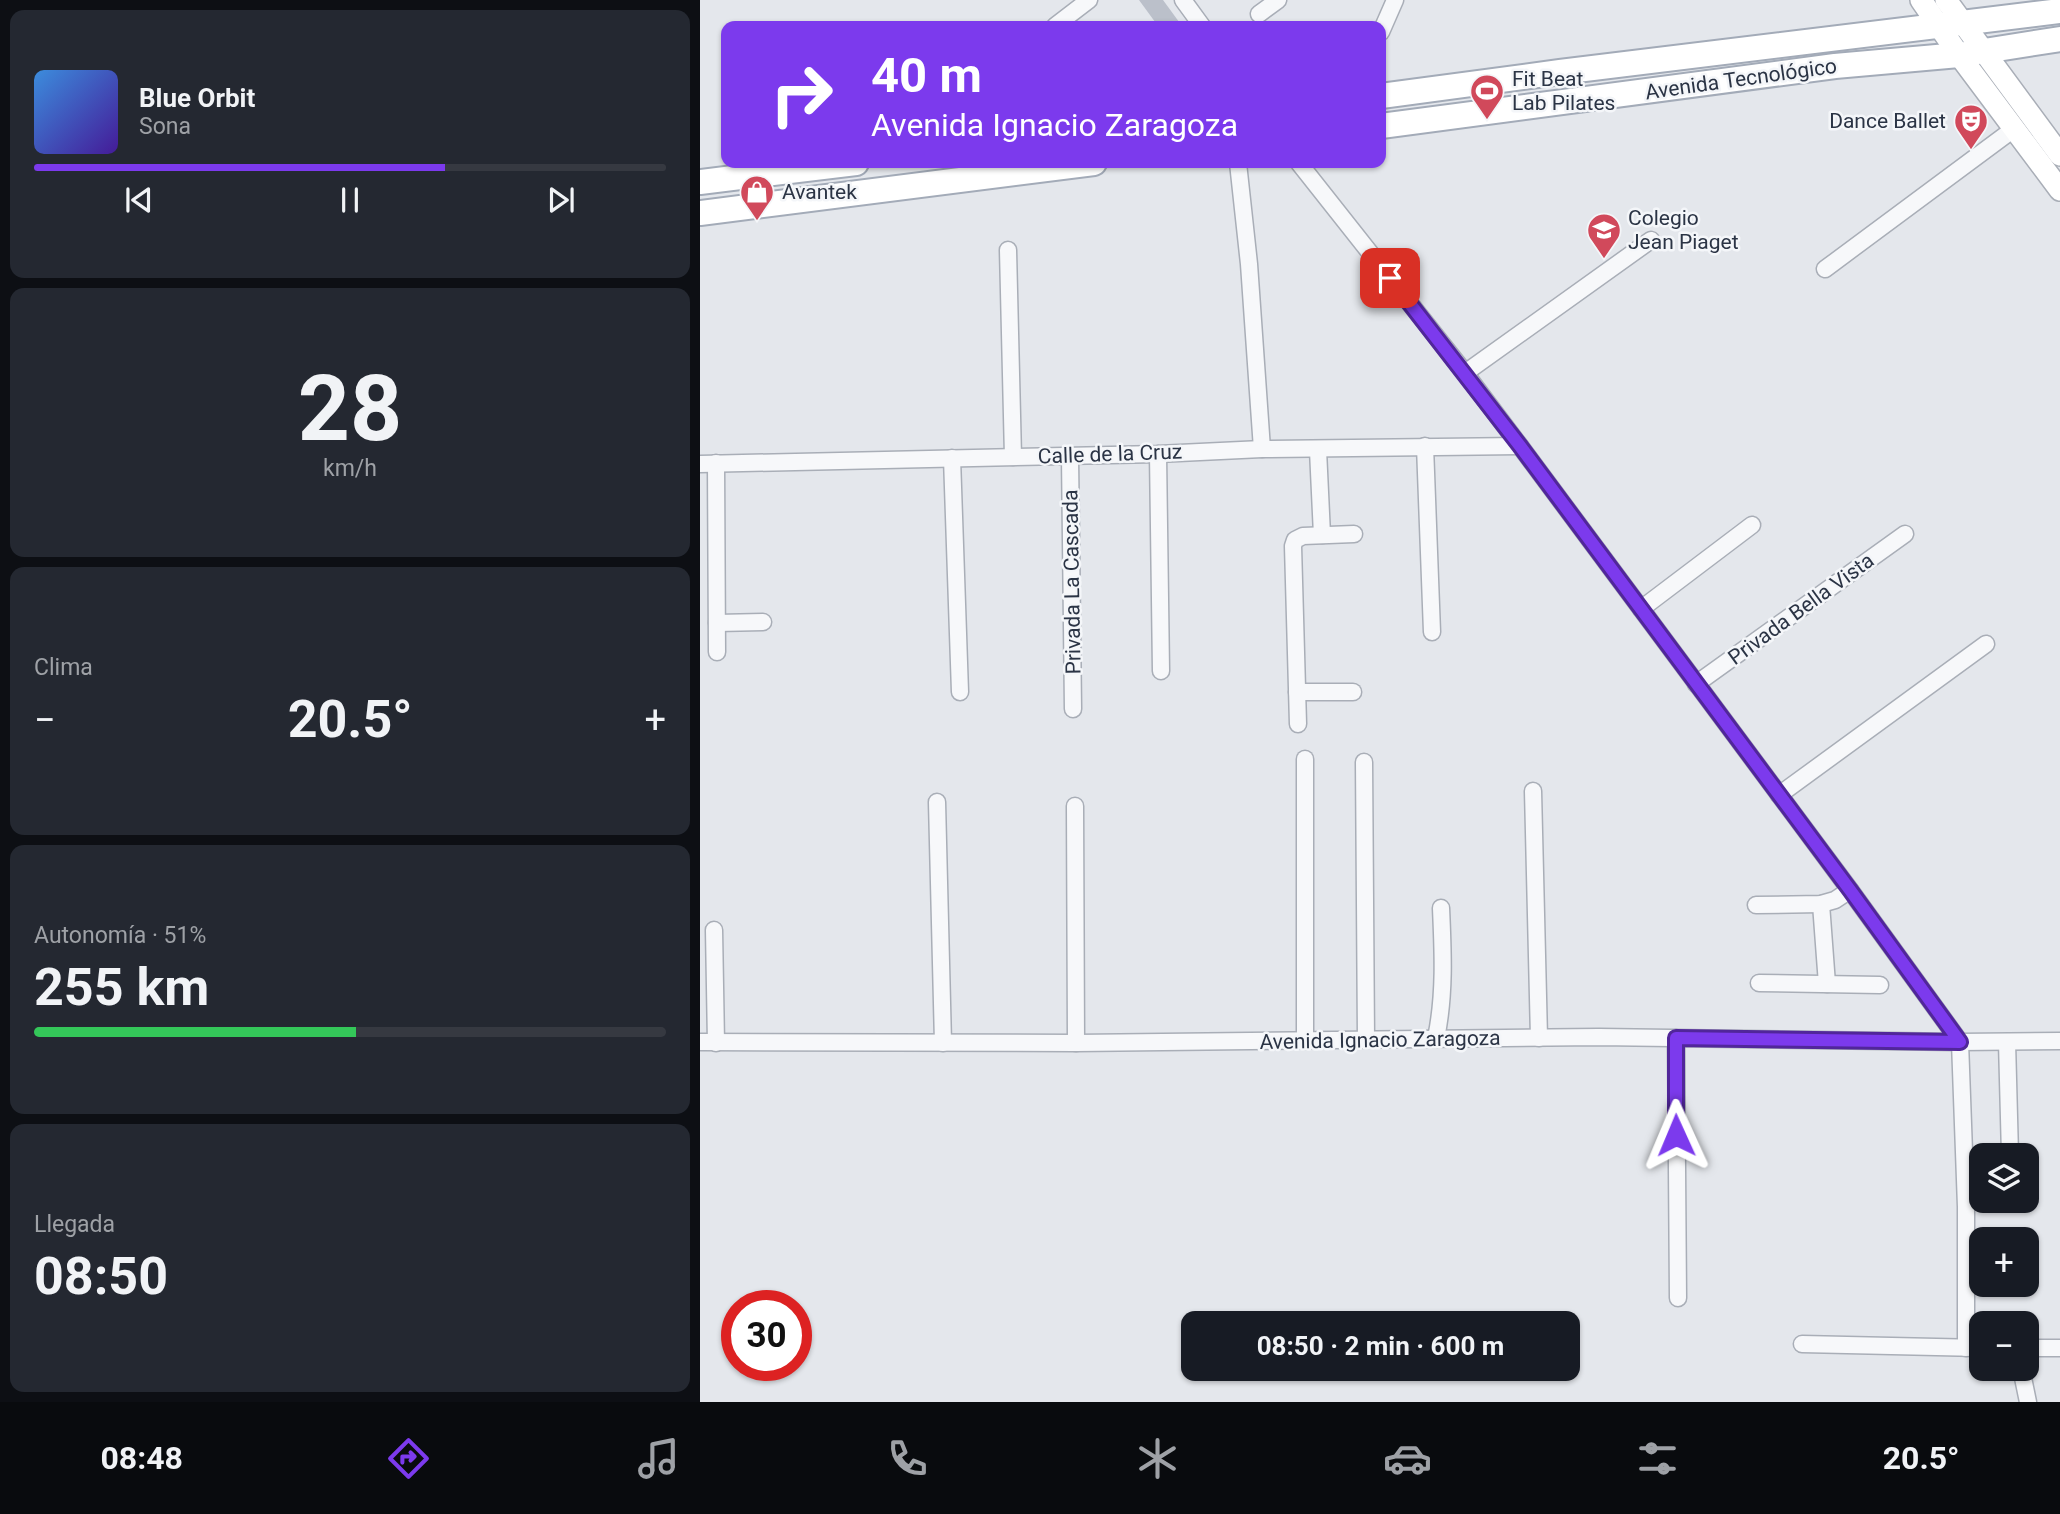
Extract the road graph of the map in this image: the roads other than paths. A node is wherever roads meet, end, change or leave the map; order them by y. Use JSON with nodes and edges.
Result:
{"nodes":[{"id":1,"x":1089,"y":0,"type":"edge"},
{"id":2,"x":1183,"y":0,"type":"edge"},
{"id":3,"x":1278,"y":0,"type":"edge"},
{"id":4,"x":1395,"y":0,"type":"edge"},
{"id":5,"x":1921,"y":0,"type":"edge"},
{"id":6,"x":1946,"y":0,"type":"edge"},
{"id":7,"x":2060,"y":11,"type":"edge"},
{"id":8,"x":1259,"y":14,"type":"dead end"},
{"id":9,"x":1062,"y":21,"type":"edge"},
{"id":10,"x":1198,"y":21,"type":"edge"},
{"id":11,"x":1386,"y":21,"type":"edge"},
{"id":12,"x":1951,"y":24,"type":"junction"},
{"id":13,"x":2060,"y":40,"type":"edge"},
{"id":14,"x":1971,"y":53,"type":"junction"},
{"id":15,"x":1386,"y":95,"type":"edge"},
{"id":16,"x":1386,"y":125,"type":"edge"},
{"id":17,"x":2015,"y":128,"type":"junction"},
{"id":18,"x":2060,"y":155,"type":"edge"},
{"id":19,"x":815,"y":168,"type":"edge"},
{"id":20,"x":1055,"y":168,"type":"edge"},
{"id":21,"x":1239,"y":168,"type":"edge"},
{"id":22,"x":1303,"y":168,"type":"edge"},
{"id":23,"x":700,"y":182,"type":"edge"},
{"id":24,"x":2060,"y":190,"type":"edge"},
{"id":25,"x":700,"y":213,"type":"edge"},
{"id":26,"x":1651,"y":240,"type":"dead end"},
{"id":27,"x":1008,"y":250,"type":"dead end"},
{"id":28,"x":1825,"y":269,"type":"dead end"},
{"id":29,"x":1465,"y":373,"type":"junction"},
{"id":30,"x":1425,"y":446,"type":"junction"},
{"id":31,"x":1520,"y":446,"type":"junction"},
{"id":32,"x":1262,"y":449,"type":"junction"},
{"id":33,"x":1318,"y":450,"type":"junction"},
{"id":34,"x":1158,"y":454,"type":"junction"},
{"id":35,"x":1070,"y":456,"type":"junction"},
{"id":36,"x":1013,"y":457,"type":"junction"},
{"id":37,"x":952,"y":458,"type":"junction"},
{"id":38,"x":708,"y":464,"type":"edge"},
{"id":39,"x":1752,"y":525,"type":"dead end"},
{"id":40,"x":1354,"y":534,"type":"dead end"},
{"id":41,"x":1905,"y":534,"type":"dead end"},
{"id":42,"x":1322,"y":535,"type":"junction"},
{"id":43,"x":1641,"y":609,"type":"junction"},
{"id":44,"x":763,"y":622,"type":"dead end"},
{"id":45,"x":717,"y":623,"type":"junction"},
{"id":46,"x":1432,"y":632,"type":"dead end"},
{"id":47,"x":1986,"y":644,"type":"dead end"},
{"id":48,"x":718,"y":652,"type":"dead end"},
{"id":49,"x":1161,"y":671,"type":"dead end"},
{"id":50,"x":1696,"y":684,"type":"junction"},
{"id":51,"x":960,"y":692,"type":"dead end"},
{"id":52,"x":1297,"y":692,"type":"junction"},
{"id":53,"x":1353,"y":692,"type":"dead end"},
{"id":54,"x":1073,"y":709,"type":"dead end"},
{"id":55,"x":1298,"y":723,"type":"dead end"},
{"id":56,"x":1304,"y":759,"type":"dead end"},
{"id":57,"x":1364,"y":762,"type":"dead end"},
{"id":58,"x":1533,"y":791,"type":"dead end"},
{"id":59,"x":1779,"y":795,"type":"junction"},
{"id":60,"x":937,"y":802,"type":"dead end"},
{"id":61,"x":1074,"y":806,"type":"dead end"},
{"id":62,"x":1850,"y":890,"type":"junction"},
{"id":63,"x":1821,"y":904,"type":"junction"},
{"id":64,"x":1756,"y":905,"type":"dead end"},
{"id":65,"x":1441,"y":908,"type":"dead end"},
{"id":66,"x":714,"y":930,"type":"dead end"},
{"id":67,"x":1759,"y":983,"type":"dead end"},
{"id":68,"x":1827,"y":984,"type":"junction"},
{"id":69,"x":1880,"y":985,"type":"dead end"},
{"id":70,"x":1436,"y":1038,"type":"junction"},
{"id":71,"x":1539,"y":1038,"type":"junction"},
{"id":72,"x":1676,"y":1038,"type":"junction"},
{"id":73,"x":1366,"y":1040,"type":"junction"},
{"id":74,"x":1305,"y":1041,"type":"junction"},
{"id":75,"x":2060,"y":1041,"type":"edge"},
{"id":76,"x":1960,"y":1042,"type":"junction"},
{"id":77,"x":2007,"y":1042,"type":"junction"},
{"id":78,"x":708,"y":1043,"type":"edge"},
{"id":79,"x":943,"y":1043,"type":"junction"},
{"id":80,"x":1076,"y":1043,"type":"junction"},
{"id":81,"x":2010,"y":1143,"type":"edge"},
{"id":82,"x":1678,"y":1298,"type":"dead end"},
{"id":83,"x":1972,"y":1311,"type":"edge"},
{"id":84,"x":1802,"y":1344,"type":"dead end"},
{"id":85,"x":1969,"y":1348,"type":"edge"},
{"id":86,"x":2039,"y":1348,"type":"edge"},
{"id":87,"x":2060,"y":1348,"type":"edge"},
{"id":88,"x":2024,"y":1381,"type":"edge"},
{"id":89,"x":2028,"y":1402,"type":"edge"}],
"edges":[{"from":1,"to":9,"type":"street"},
{"from":2,"to":10,"type":"street"},
{"from":3,"to":8,"type":"street"},
{"from":4,"to":11,"type":"street"},
{"from":5,"to":12,"type":"main road"},
{"from":6,"to":12,"type":"main road"},
{"from":7,"to":12,"type":"main road","name":"Avenida Tecnológico"},
{"from":12,"to":14,"type":"main road"},
{"from":12,"to":15,"type":"main road","name":"Avenida Tecnológico"},
{"from":13,"to":14,"type":"main road","name":"Avenida Tecnológico"},
{"from":14,"to":16,"type":"main road","name":"Avenida Tecnológico"},
{"from":14,"to":17,"type":"main road"},
{"from":14,"to":18,"type":"main road"},
{"from":17,"to":24,"type":"main road"},
{"from":17,"to":28,"type":"street"},
{"from":19,"to":23,"type":"main road"},
{"from":20,"to":25,"type":"main road"},
{"from":21,"to":32,"type":"street"},
{"from":22,"to":29,"type":"street"},
{"from":26,"to":29,"type":"street"},
{"from":27,"to":36,"type":"street"},
{"from":29,"to":31,"type":"street"},
{"from":30,"to":31,"type":"street","name":"Calle de la Cruz"},
{"from":30,"to":33,"type":"street","name":"Calle de la Cruz"},
{"from":30,"to":46,"type":"street"},
{"from":31,"to":43,"type":"street"},
{"from":32,"to":33,"type":"street","name":"Calle de la Cruz"},
{"from":32,"to":34,"type":"street","name":"Calle de la Cruz"},
{"from":33,"to":42,"type":"street"},
{"from":34,"to":35,"type":"street","name":"Calle de la Cruz"},
{"from":34,"to":49,"type":"street"},
{"from":35,"to":36,"type":"street","name":"Calle de la Cruz"},
{"from":35,"to":54,"type":"street","name":"Privada La Cascada"},
{"from":36,"to":37,"type":"street","name":"Calle de la Cruz"},
{"from":37,"to":38,"type":"street","name":"Calle de la Cruz"},
{"from":37,"to":51,"type":"street"},
{"from":38,"to":45,"type":"street"},
{"from":39,"to":43,"type":"street"},
{"from":40,"to":42,"type":"street"},
{"from":41,"to":50,"type":"street","name":"Privada Bella Vista"},
{"from":42,"to":52,"type":"street"},
{"from":43,"to":50,"type":"street"},
{"from":44,"to":45,"type":"street"},
{"from":45,"to":48,"type":"street"},
{"from":47,"to":59,"type":"street"},
{"from":50,"to":59,"type":"street"},
{"from":52,"to":53,"type":"street"},
{"from":52,"to":55,"type":"street"},
{"from":56,"to":74,"type":"street"},
{"from":57,"to":73,"type":"street"},
{"from":58,"to":71,"type":"street"},
{"from":59,"to":62,"type":"street"},
{"from":60,"to":79,"type":"street"},
{"from":61,"to":80,"type":"street"},
{"from":62,"to":63,"type":"street"},
{"from":62,"to":76,"type":"street"},
{"from":63,"to":64,"type":"street"},
{"from":63,"to":68,"type":"street"},
{"from":65,"to":70,"type":"street"},
{"from":66,"to":78,"type":"street"},
{"from":67,"to":68,"type":"street"},
{"from":68,"to":69,"type":"street"},
{"from":70,"to":71,"type":"street","name":"Avenida Ignacio Zaragoza"},
{"from":70,"to":73,"type":"street","name":"Avenida Ignacio Zaragoza"},
{"from":71,"to":72,"type":"street","name":"Avenida Ignacio Zaragoza"},
{"from":72,"to":76,"type":"street","name":"Avenida Ignacio Zaragoza"},
{"from":72,"to":82,"type":"street"},
{"from":73,"to":74,"type":"street","name":"Avenida Ignacio Zaragoza"},
{"from":74,"to":80,"type":"street","name":"Avenida Ignacio Zaragoza"},
{"from":75,"to":77,"type":"street","name":"Avenida Ignacio Zaragoza"},
{"from":76,"to":77,"type":"street","name":"Avenida Ignacio Zaragoza"},
{"from":76,"to":83,"type":"street"},
{"from":77,"to":81,"type":"street"},
{"from":78,"to":79,"type":"street","name":"Avenida Ignacio Zaragoza"},
{"from":79,"to":80,"type":"street","name":"Avenida Ignacio Zaragoza"},
{"from":84,"to":85,"type":"street"},
{"from":86,"to":87,"type":"street"},
{"from":88,"to":89,"type":"street"}]}
